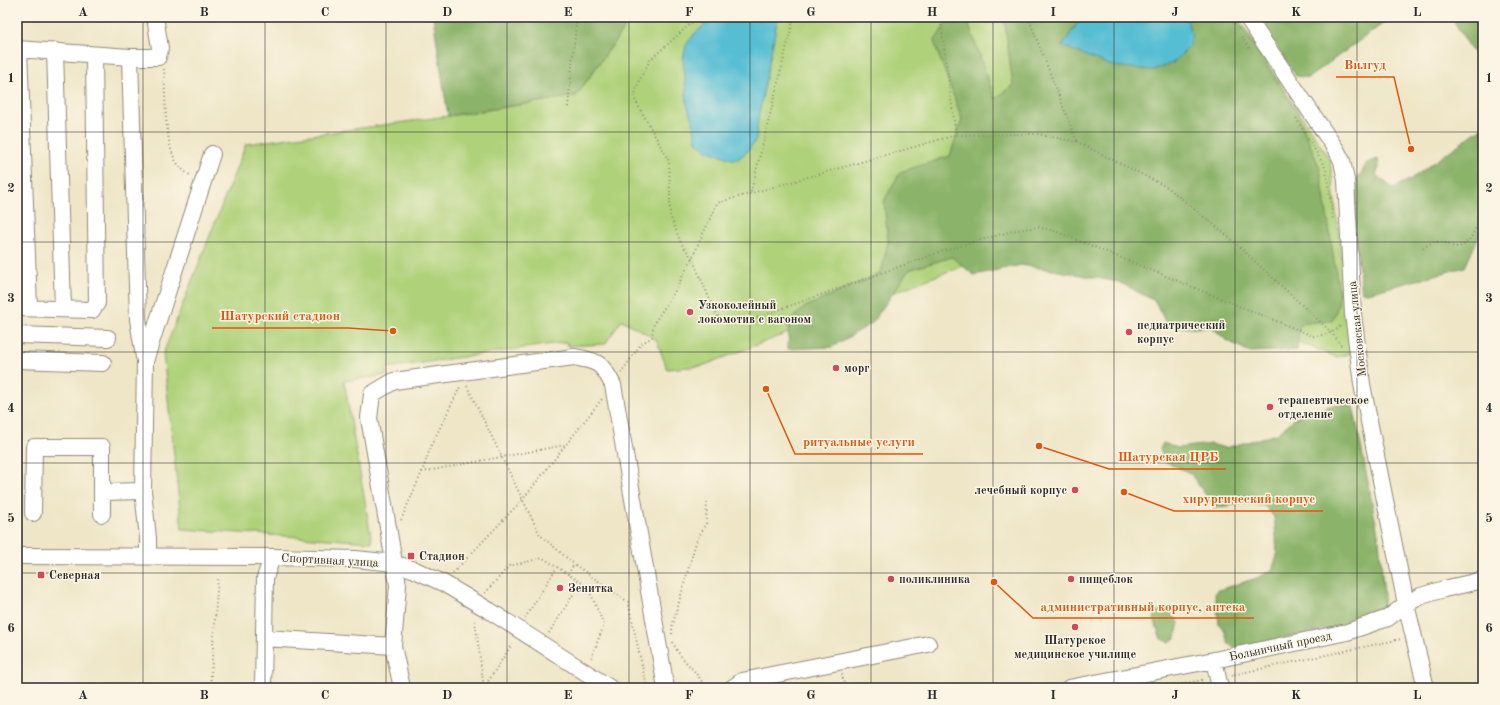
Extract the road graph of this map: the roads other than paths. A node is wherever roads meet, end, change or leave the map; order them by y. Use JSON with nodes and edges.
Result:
{"nodes":[{"id":1,"x":155,"y":17,"type":"edge"},
{"id":2,"x":1242,"y":23,"type":"edge"},
{"id":3,"x":18,"y":49,"type":"edge"},
{"id":4,"x":55,"y":51,"type":"junction"},
{"id":5,"x":94,"y":55,"type":"junction"},
{"id":6,"x":130,"y":57,"type":"junction"},
{"id":7,"x":212,"y":154,"type":"dead end"},
{"id":8,"x":23,"y":308,"type":"edge"},
{"id":9,"x":63,"y":309,"type":"junction"},
{"id":10,"x":17,"y":335,"type":"edge"},
{"id":11,"x":108,"y":338,"type":"dead end"},
{"id":12,"x":17,"y":360,"type":"edge"},
{"id":13,"x":145,"y":360,"type":"junction"},
{"id":14,"x":103,"y":363,"type":"dead end"},
{"id":15,"x":143,"y":491,"type":"junction"},
{"id":16,"x":102,"y":492,"type":"junction"},
{"id":17,"x":33,"y":513,"type":"dead end"},
{"id":18,"x":102,"y":514,"type":"dead end"},
{"id":19,"x":17,"y":556,"type":"edge"},
{"id":20,"x":148,"y":556,"type":"junction"},
{"id":21,"x":272,"y":557,"type":"junction"},
{"id":22,"x":394,"y":563,"type":"junction"},
{"id":23,"x":1483,"y":580,"type":"edge"},
{"id":24,"x":1406,"y":604,"type":"junction"},
{"id":25,"x":264,"y":638,"type":"junction"},
{"id":26,"x":928,"y":644,"type":"dead end"},
{"id":27,"x":393,"y":646,"type":"junction"},
{"id":28,"x":1214,"y":660,"type":"junction"},
{"id":29,"x":263,"y":688,"type":"edge"},
{"id":30,"x":402,"y":688,"type":"edge"},
{"id":31,"x":610,"y":688,"type":"edge"},
{"id":32,"x":666,"y":688,"type":"edge"},
{"id":33,"x":732,"y":688,"type":"edge"},
{"id":34,"x":1069,"y":688,"type":"edge"},
{"id":35,"x":1220,"y":688,"type":"edge"},
{"id":36,"x":1426,"y":688,"type":"edge"}],
"edges":[{"from":1,"to":6,"type":"street"},
{"from":2,"to":24,"type":"street","name":"Московская улица"},
{"from":3,"to":4,"type":"street"},
{"from":3,"to":8,"type":"street"},
{"from":4,"to":5,"type":"street"},
{"from":4,"to":9,"type":"street"},
{"from":5,"to":6,"type":"street"},
{"from":5,"to":9,"type":"street"},
{"from":6,"to":13,"type":"street"},
{"from":7,"to":13,"type":"street"},
{"from":8,"to":9,"type":"street"},
{"from":10,"to":11,"type":"street"},
{"from":12,"to":14,"type":"street"},
{"from":13,"to":15,"type":"street"},
{"from":15,"to":16,"type":"street"},
{"from":15,"to":20,"type":"street"},
{"from":16,"to":17,"type":"street"},
{"from":16,"to":18,"type":"street"},
{"from":19,"to":20,"type":"street","name":"Спортивная улица"},
{"from":20,"to":21,"type":"street","name":"Спортивная улица"},
{"from":21,"to":22,"type":"street","name":"Спортивная улица"},
{"from":21,"to":25,"type":"street"},
{"from":22,"to":27,"type":"street"},
{"from":22,"to":31,"type":"street","name":"Спортивная улица"},
{"from":22,"to":32,"type":"street"},
{"from":23,"to":24,"type":"street","name":"Больничный проезд"},
{"from":24,"to":28,"type":"street","name":"Больничный проезд"},
{"from":24,"to":36,"type":"street","name":"Московская улица"},
{"from":25,"to":27,"type":"street"},
{"from":25,"to":29,"type":"street"},
{"from":26,"to":33,"type":"street"},
{"from":27,"to":30,"type":"street"},
{"from":28,"to":34,"type":"street","name":"Больничный проезд"},
{"from":28,"to":35,"type":"street"}]}
